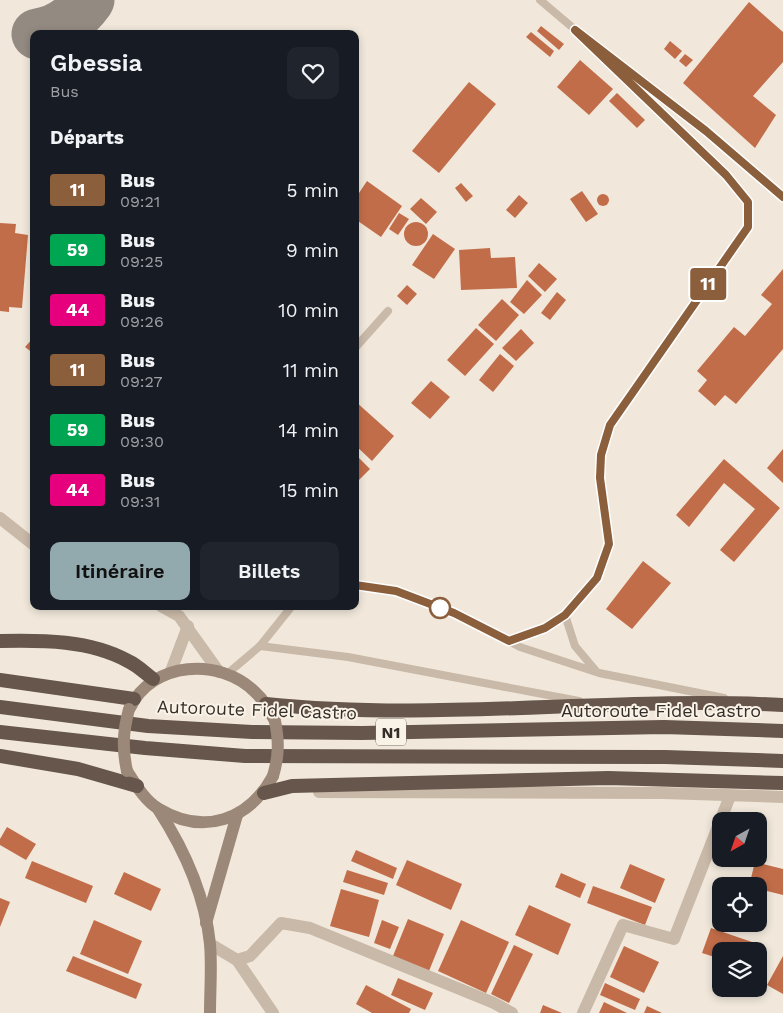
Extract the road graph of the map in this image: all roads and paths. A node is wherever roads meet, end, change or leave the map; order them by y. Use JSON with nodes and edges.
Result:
{"nodes":[{"id":1,"x":540,"y":0,"type":"edge"},
{"id":2,"x":575,"y":30,"type":"junction"},
{"id":3,"x":783,"y":197,"type":"edge"},
{"id":4,"x":388,"y":311,"type":"dead end"},
{"id":5,"x":359,"y":344,"type":"edge"},
{"id":6,"x":0,"y":518,"type":"edge"},
{"id":7,"x":30,"y":542,"type":"edge"},
{"id":8,"x":359,"y":586,"type":"edge"},
{"id":9,"x":168,"y":610,"type":"edge"},
{"id":10,"x":289,"y":610,"type":"edge"},
{"id":11,"x":565,"y":615,"type":"junction"},
{"id":12,"x":188,"y":626,"type":"junction"},
{"id":13,"x":0,"y":641,"type":"edge"},
{"id":14,"x":509,"y":641,"type":"junction"},
{"id":15,"x":260,"y":646,"type":"junction"},
{"id":16,"x":171,"y":671,"type":"junction"},
{"id":17,"x":223,"y":673,"type":"junction"},
{"id":18,"x":599,"y":674,"type":"junction"},
{"id":19,"x":153,"y":679,"type":"junction"},
{"id":20,"x":0,"y":680,"type":"edge"},
{"id":21,"x":751,"y":703,"type":"junction"},
{"id":22,"x":132,"y":704,"type":"junction"},
{"id":23,"x":266,"y":704,"type":"junction"},
{"id":24,"x":783,"y":705,"type":"edge"},
{"id":25,"x":603,"y":706,"type":"junction"},
{"id":26,"x":0,"y":707,"type":"edge"},
{"id":27,"x":783,"y":731,"type":"edge"},
{"id":28,"x":0,"y":732,"type":"edge"},
{"id":29,"x":0,"y":756,"type":"edge"},
{"id":30,"x":783,"y":761,"type":"edge"},
{"id":31,"x":783,"y":782,"type":"edge"},
{"id":32,"x":136,"y":786,"type":"junction"},
{"id":33,"x":267,"y":792,"type":"junction"},
{"id":34,"x":730,"y":796,"type":"junction"},
{"id":35,"x":783,"y":797,"type":"edge"},
{"id":36,"x":158,"y":809,"type":"junction"},
{"id":37,"x":237,"y":815,"type":"junction"},
{"id":38,"x":206,"y":923,"type":"junction"},
{"id":39,"x":210,"y":944,"type":"junction"},
{"id":40,"x":237,"y":960,"type":"junction"},
{"id":41,"x":210,"y":1013,"type":"edge"},
{"id":42,"x":273,"y":1013,"type":"edge"},
{"id":43,"x":512,"y":1013,"type":"edge"},
{"id":44,"x":583,"y":1013,"type":"edge"}],
"edges":[{"from":1,"to":2,"type":"lane"},
{"from":2,"to":3,"type":"lane"},
{"from":2,"to":11,"type":"lane"},
{"from":4,"to":5,"type":"lane"},
{"from":6,"to":7,"type":"street"},
{"from":8,"to":14,"type":"lane"},
{"from":9,"to":12,"type":"street"},
{"from":10,"to":15,"type":"lane"},
{"from":11,"to":14,"type":"lane"},
{"from":11,"to":18,"type":"lane"},
{"from":12,"to":16,"type":"street"},
{"from":12,"to":17,"type":"street"},
{"from":13,"to":19,"type":"highway"},
{"from":14,"to":18,"type":"lane"},
{"from":15,"to":17,"type":"lane"},
{"from":15,"to":25,"type":"lane"},
{"from":16,"to":17,"type":"main road"},
{"from":16,"to":19,"type":"main road"},
{"from":17,"to":23,"type":"main road"},
{"from":18,"to":21,"type":"lane"},
{"from":19,"to":22,"type":"main road"},
{"from":20,"to":22,"type":"highway"},
{"from":21,"to":24,"type":"highway"},
{"from":21,"to":25,"type":"highway"},
{"from":22,"to":32,"type":"main road","bridge":true},
{"from":23,"to":25,"type":"highway"},
{"from":23,"to":33,"type":"main road","bridge":true},
{"from":26,"to":27,"type":"highway","name":"Autoroute Fidel Castro","number":"N1"},
{"from":28,"to":30,"type":"highway","number":"N1"},
{"from":29,"to":32,"type":"highway"},
{"from":31,"to":33,"type":"highway"},
{"from":32,"to":36,"type":"main road"},
{"from":33,"to":34,"type":"street"},
{"from":33,"to":37,"type":"main road"},
{"from":34,"to":35,"type":"street"},
{"from":34,"to":44,"type":"street"},
{"from":36,"to":37,"type":"main road"},
{"from":36,"to":38,"type":"main road"},
{"from":37,"to":38,"type":"main road"},
{"from":38,"to":39,"type":"main road"},
{"from":39,"to":40,"type":"street"},
{"from":39,"to":41,"type":"main road"},
{"from":40,"to":42,"type":"street"},
{"from":40,"to":43,"type":"street"}]}
